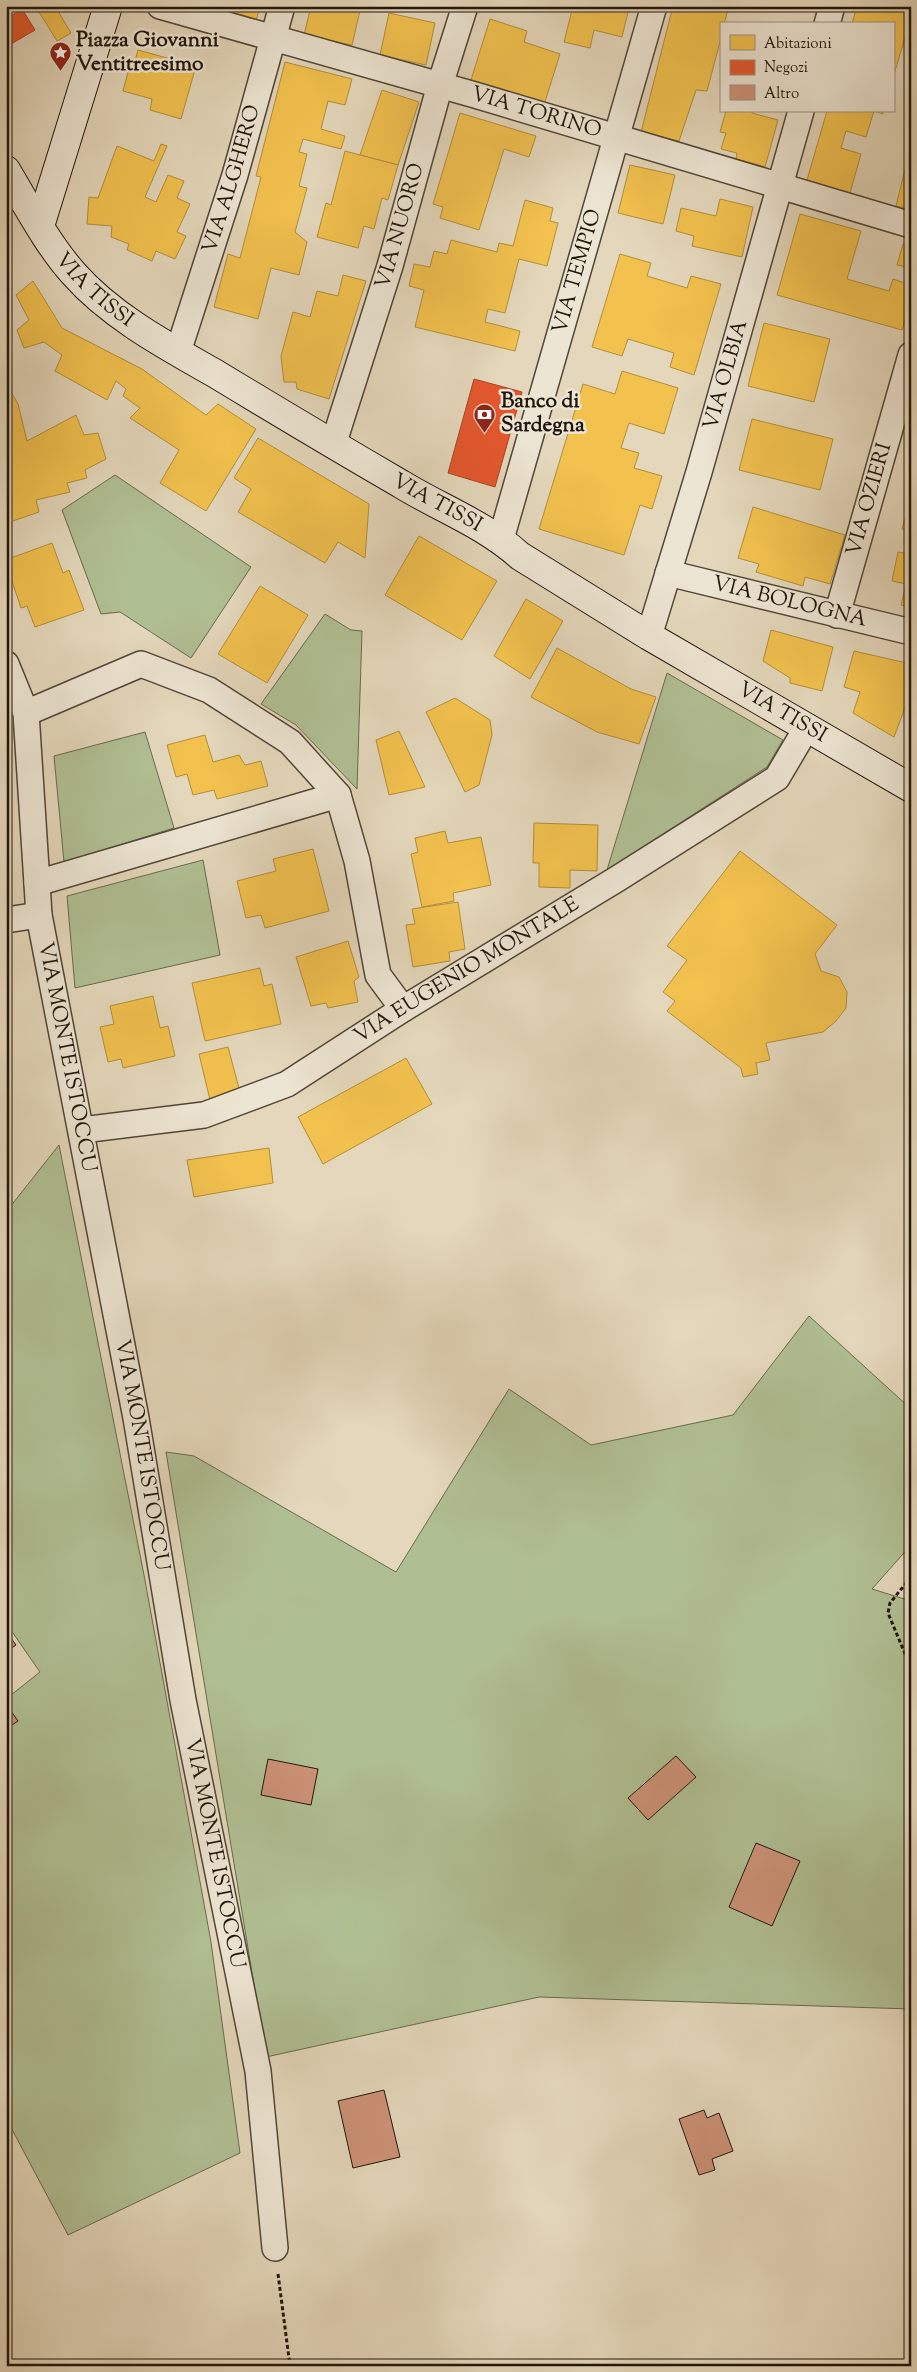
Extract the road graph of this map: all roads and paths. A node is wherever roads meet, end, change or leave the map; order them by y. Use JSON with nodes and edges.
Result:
{"nodes":[{"id":1,"x":108,"y":6,"type":"edge"},
{"id":2,"x":160,"y":6,"type":"edge"},
{"id":3,"x":282,"y":6,"type":"edge"},
{"id":4,"x":465,"y":6,"type":"edge"},
{"id":5,"x":654,"y":6,"type":"edge"},
{"id":6,"x":832,"y":6,"type":"edge"},
{"id":7,"x":828,"y":22,"type":"edge"},
{"id":8,"x":272,"y":38,"type":"junction"},
{"id":9,"x":440,"y":85,"type":"junction"},
{"id":10,"x":801,"y":112,"type":"edge"},
{"id":11,"x":616,"y":137,"type":"junction"},
{"id":12,"x":6,"y":170,"type":"edge"},
{"id":13,"x":778,"y":186,"type":"junction"},
{"id":14,"x":911,"y":225,"type":"edge"},
{"id":15,"x":40,"y":226,"type":"junction"},
{"id":16,"x":178,"y":352,"type":"junction"},
{"id":17,"x":911,"y":355,"type":"edge"},
{"id":18,"x":333,"y":445,"type":"junction"},
{"id":19,"x":502,"y":539,"type":"junction"},
{"id":20,"x":668,"y":573,"type":"junction"},
{"id":21,"x":837,"y":615,"type":"junction"},
{"id":22,"x":911,"y":632,"type":"edge"},
{"id":23,"x":649,"y":636,"type":"junction"},
{"id":24,"x":6,"y":664,"type":"edge"},
{"id":25,"x":26,"y":714,"type":"junction"},
{"id":26,"x":808,"y":728,"type":"junction"},
{"id":27,"x":911,"y":788,"type":"edge"},
{"id":28,"x":338,"y":795,"type":"junction"},
{"id":29,"x":37,"y":883,"type":"junction"},
{"id":30,"x":39,"y":915,"type":"junction"},
{"id":31,"x":6,"y":920,"type":"edge"},
{"id":32,"x":403,"y":1009,"type":"junction"},
{"id":33,"x":82,"y":1130,"type":"junction"},
{"id":34,"x":911,"y":1577,"type":"edge"},
{"id":35,"x":911,"y":1668,"type":"edge"},
{"id":36,"x":275,"y":2248,"type":"joint"},
{"id":37,"x":290,"y":2366,"type":"edge"}],
"edges":[{"from":1,"to":15,"type":"main road"},
{"from":2,"to":8,"type":"street","name":"VIA TORINO"},
{"from":3,"to":8,"type":"street","name":"VIA ALGHERO"},
{"from":4,"to":9,"type":"street","name":"VIA NUORO"},
{"from":5,"to":11,"type":"street","name":"VIA TEMPIO"},
{"from":6,"to":7,"type":"street"},
{"from":8,"to":9,"type":"street","name":"VIA TORINO"},
{"from":8,"to":16,"type":"street","name":"VIA ALGHERO"},
{"from":9,"to":11,"type":"street","name":"VIA TORINO"},
{"from":9,"to":18,"type":"street","name":"VIA NUORO"},
{"from":10,"to":13,"type":"street","name":"VIA OLBIA"},
{"from":11,"to":13,"type":"street","name":"VIA TORINO"},
{"from":11,"to":19,"type":"street","name":"VIA TEMPIO"},
{"from":12,"to":15,"type":"main road","name":"VIA TISSI"},
{"from":13,"to":14,"type":"street","name":"VIA TORINO"},
{"from":13,"to":20,"type":"street","name":"VIA OLBIA"},
{"from":15,"to":16,"type":"main road","name":"VIA TISSI"},
{"from":16,"to":18,"type":"main road","name":"VIA TISSI"},
{"from":17,"to":21,"type":"street","name":"VIA OZIERI"},
{"from":18,"to":19,"type":"main road","name":"VIA TISSI"},
{"from":19,"to":23,"type":"main road","name":"VIA TISSI"},
{"from":20,"to":21,"type":"street","name":"VIA BOLOGNA"},
{"from":20,"to":23,"type":"street","name":"VIA OLBIA"},
{"from":21,"to":22,"type":"street","name":"VIA BOLOGNA"},
{"from":23,"to":26,"type":"main road","name":"VIA TISSI"},
{"from":24,"to":25,"type":"street","name":"VIA MONTE ISTOCCU"},
{"from":25,"to":28,"type":"street"},
{"from":25,"to":29,"type":"street","name":"VIA MONTE ISTOCCU"},
{"from":26,"to":27,"type":"main road","name":"VIA TISSI"},
{"from":26,"to":32,"type":"street","name":"VIA EUGENIO MONTALE"},
{"from":28,"to":29,"type":"street"},
{"from":28,"to":32,"type":"street"},
{"from":29,"to":30,"type":"street","name":"VIA MONTE ISTOCCU"},
{"from":30,"to":31,"type":"street"},
{"from":30,"to":33,"type":"street","name":"VIA MONTE ISTOCCU"},
{"from":32,"to":33,"type":"street","name":"VIA EUGENIO MONTALE"},
{"from":33,"to":36,"type":"street","name":"VIA MONTE ISTOCCU"},
{"from":34,"to":35,"type":"path"},
{"from":36,"to":37,"type":"path"}]}
